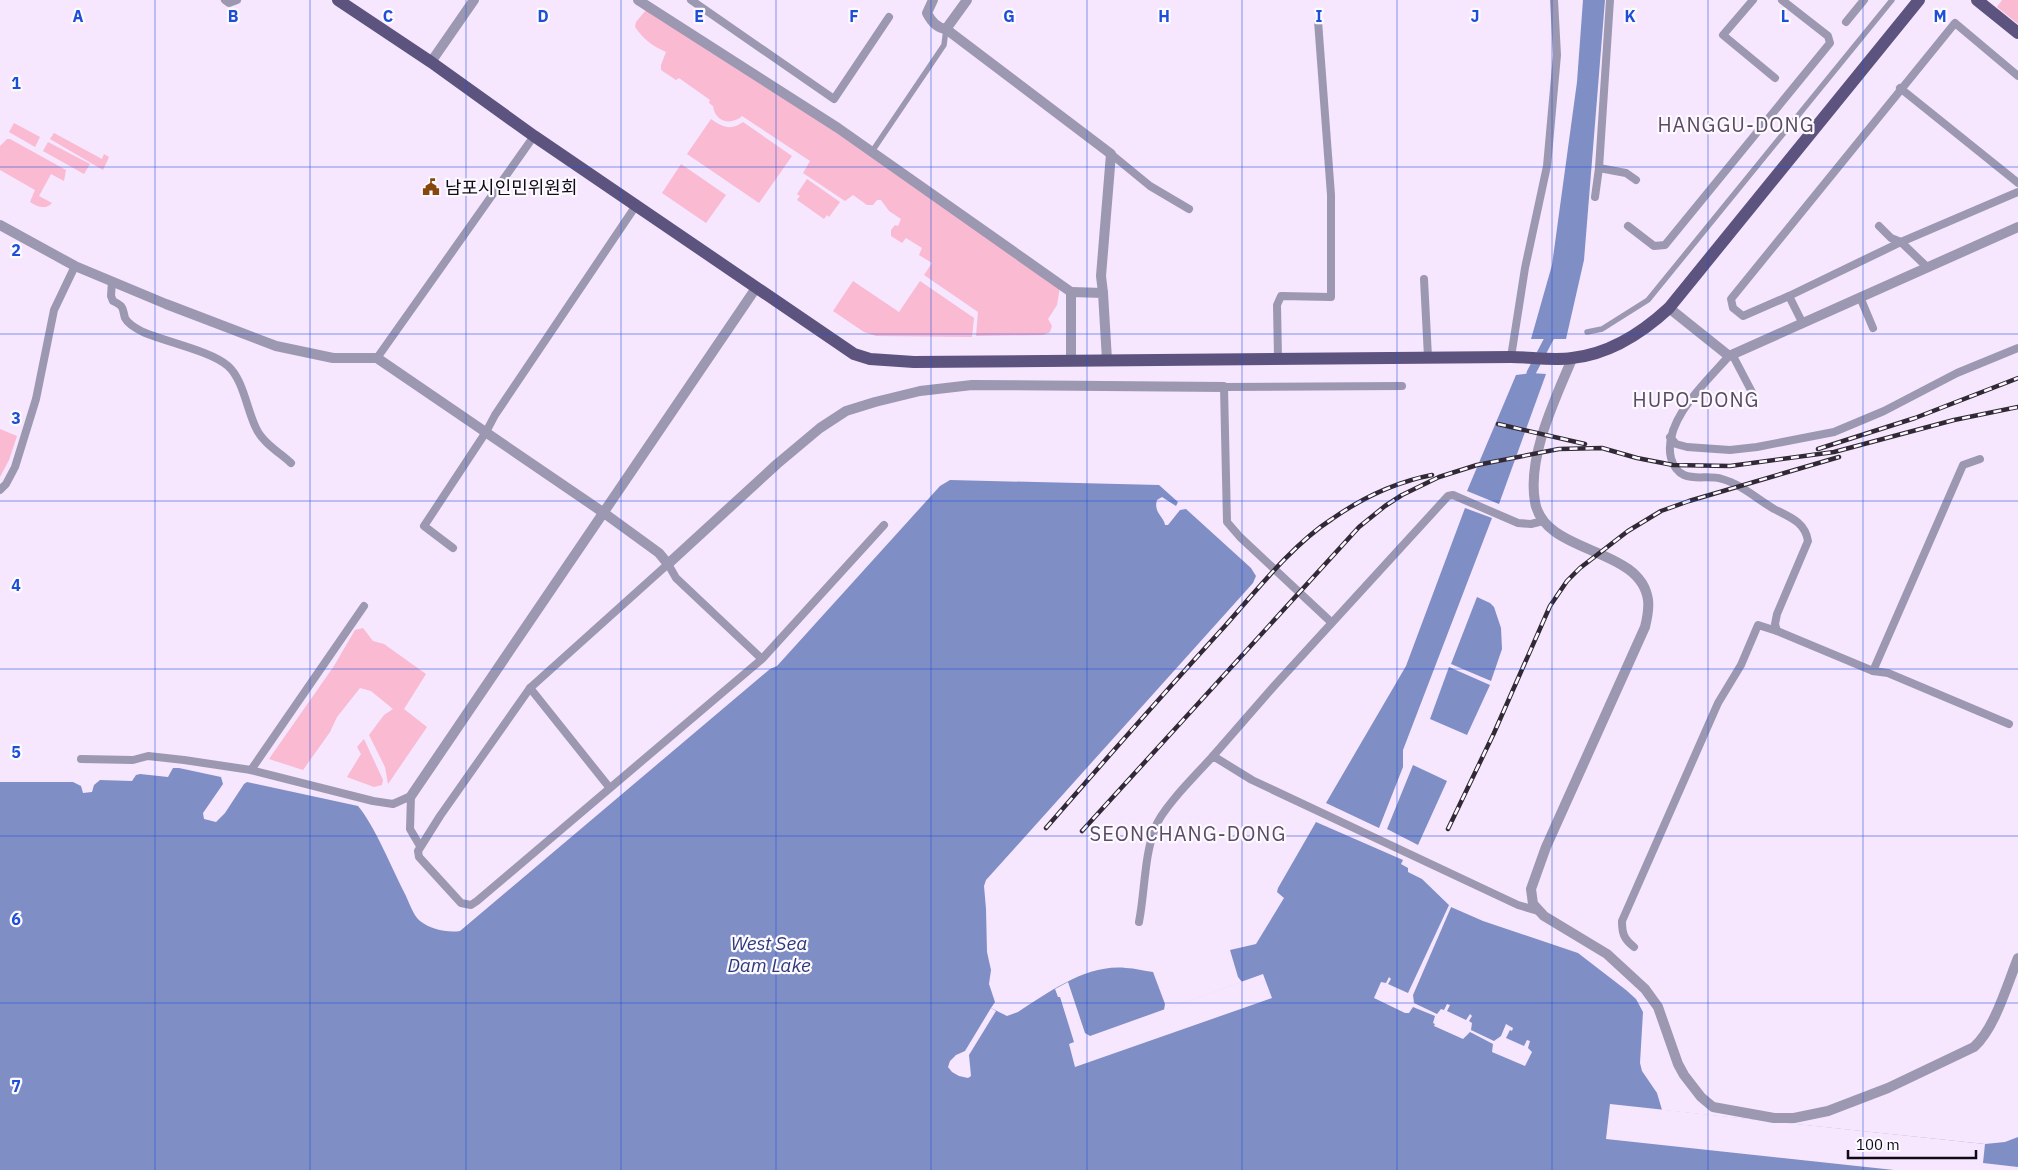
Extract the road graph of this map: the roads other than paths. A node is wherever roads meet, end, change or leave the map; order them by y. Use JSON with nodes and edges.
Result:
{"nodes":[{"id":1,"x":225,"y":0,"type":"edge"},
{"id":2,"x":237,"y":0,"type":"edge"},
{"id":3,"x":338,"y":0,"type":"edge"},
{"id":4,"x":474,"y":0,"type":"edge"},
{"id":5,"x":638,"y":0,"type":"edge"},
{"id":6,"x":691,"y":0,"type":"edge"},
{"id":7,"x":933,"y":0,"type":"edge"},
{"id":8,"x":967,"y":0,"type":"edge"},
{"id":9,"x":1554,"y":0,"type":"edge"},
{"id":10,"x":1610,"y":0,"type":"edge"},
{"id":11,"x":1753,"y":0,"type":"edge"},
{"id":12,"x":1782,"y":0,"type":"edge"},
{"id":13,"x":1864,"y":0,"type":"edge"},
{"id":14,"x":1892,"y":0,"type":"edge"},
{"id":15,"x":1919,"y":0,"type":"edge"},
{"id":16,"x":1977,"y":0,"type":"edge"},
{"id":17,"x":889,"y":17,"type":"dead end"},
{"id":18,"x":1318,"y":21,"type":"dead end"},
{"id":19,"x":1846,"y":22,"type":"dead end"},
{"id":20,"x":946,"y":29,"type":"junction"},
{"id":21,"x":2018,"y":33,"type":"edge"},
{"id":22,"x":431,"y":62,"type":"junction"},
{"id":23,"x":2018,"y":76,"type":"edge"},
{"id":24,"x":1775,"y":78,"type":"dead end"},
{"id":25,"x":1900,"y":88,"type":"junction"},
{"id":26,"x":534,"y":136,"type":"junction"},
{"id":27,"x":871,"y":153,"type":"junction"},
{"id":28,"x":1111,"y":154,"type":"junction"},
{"id":29,"x":1599,"y":168,"type":"junction"},
{"id":30,"x":1636,"y":180,"type":"dead end"},
{"id":31,"x":2018,"y":184,"type":"edge"},
{"id":32,"x":2018,"y":192,"type":"edge"},
{"id":33,"x":1595,"y":197,"type":"dead end"},
{"id":34,"x":637,"y":204,"type":"junction"},
{"id":35,"x":1189,"y":210,"type":"dead end"},
{"id":36,"x":0,"y":224,"type":"edge"},
{"id":37,"x":1628,"y":226,"type":"dead end"},
{"id":38,"x":1879,"y":226,"type":"dead end"},
{"id":39,"x":2018,"y":227,"type":"edge"},
{"id":40,"x":1902,"y":242,"type":"junction"},
{"id":41,"x":75,"y":266,"type":"junction"},
{"id":42,"x":1927,"y":267,"type":"junction"},
{"id":43,"x":1424,"y":279,"type":"dead end"},
{"id":44,"x":112,"y":281,"type":"junction"},
{"id":45,"x":756,"y":288,"type":"junction"},
{"id":46,"x":1071,"y":292,"type":"junction"},
{"id":47,"x":1103,"y":293,"type":"junction"},
{"id":48,"x":1789,"y":296,"type":"junction"},
{"id":49,"x":1860,"y":297,"type":"junction"},
{"id":50,"x":1669,"y":308,"type":"junction"},
{"id":51,"x":1802,"y":322,"type":"junction"},
{"id":52,"x":1873,"y":328,"type":"dead end"},
{"id":53,"x":1587,"y":332,"type":"dead end"},
{"id":54,"x":2018,"y":348,"type":"edge"},
{"id":55,"x":1731,"y":355,"type":"junction"},
{"id":56,"x":1511,"y":356,"type":"junction"},
{"id":57,"x":1428,"y":357,"type":"junction"},
{"id":58,"x":377,"y":358,"type":"junction"},
{"id":59,"x":1278,"y":358,"type":"junction"},
{"id":60,"x":1565,"y":358,"type":"junction"},
{"id":61,"x":1071,"y":360,"type":"junction"},
{"id":62,"x":1107,"y":360,"type":"junction"},
{"id":63,"x":1402,"y":386,"type":"dead end"},
{"id":64,"x":1224,"y":387,"type":"junction"},
{"id":65,"x":1754,"y":396,"type":"dead end"},
{"id":66,"x":486,"y":432,"type":"junction"},
{"id":67,"x":1670,"y":437,"type":"junction"},
{"id":68,"x":1980,"y":459,"type":"dead end"},
{"id":69,"x":291,"y":463,"type":"dead end"},
{"id":70,"x":0,"y":490,"type":"edge"},
{"id":71,"x":604,"y":513,"type":"junction"},
{"id":72,"x":1543,"y":521,"type":"junction"},
{"id":73,"x":884,"y":525,"type":"dead end"},
{"id":74,"x":453,"y":548,"type":"dead end"},
{"id":75,"x":668,"y":564,"type":"junction"},
{"id":76,"x":364,"y":606,"type":"dead end"},
{"id":77,"x":1332,"y":622,"type":"junction"},
{"id":78,"x":1777,"y":631,"type":"junction"},
{"id":79,"x":762,"y":659,"type":"junction"},
{"id":80,"x":1874,"y":671,"type":"junction"},
{"id":81,"x":530,"y":688,"type":"junction"},
{"id":82,"x":2009,"y":724,"type":"dead end"},
{"id":83,"x":1213,"y":756,"type":"junction"},
{"id":84,"x":81,"y":758,"type":"dead end"},
{"id":85,"x":251,"y":770,"type":"junction"},
{"id":86,"x":609,"y":787,"type":"junction"},
{"id":87,"x":411,"y":796,"type":"junction"},
{"id":88,"x":420,"y":846,"type":"junction"},
{"id":89,"x":1538,"y":911,"type":"junction"},
{"id":90,"x":1139,"y":922,"type":"dead end"},
{"id":91,"x":1634,"y":947,"type":"dead end"},
{"id":92,"x":2018,"y":958,"type":"edge"}],
"edges":[{"from":1,"to":2,"type":"street"},
{"from":3,"to":22,"type":"main road"},
{"from":4,"to":22,"type":"street"},
{"from":5,"to":27,"type":"street"},
{"from":6,"to":17,"type":"street"},
{"from":7,"to":20,"type":"street"},
{"from":8,"to":20,"type":"street"},
{"from":9,"to":56,"type":"street"},
{"from":10,"to":29,"type":"street"},
{"from":11,"to":24,"type":"street"},
{"from":12,"to":37,"type":"street"},
{"from":13,"to":19,"type":"street"},
{"from":14,"to":53,"type":"street"},
{"from":15,"to":50,"type":"main road"},
{"from":16,"to":21,"type":"main road"},
{"from":18,"to":59,"type":"street"},
{"from":20,"to":27,"type":"street"},
{"from":20,"to":28,"type":"street"},
{"from":22,"to":26,"type":"main road"},
{"from":23,"to":25,"type":"street"},
{"from":25,"to":31,"type":"street"},
{"from":25,"to":48,"type":"street"},
{"from":26,"to":34,"type":"main road"},
{"from":26,"to":58,"type":"street"},
{"from":27,"to":46,"type":"street"},
{"from":28,"to":35,"type":"street"},
{"from":28,"to":47,"type":"street"},
{"from":29,"to":30,"type":"street"},
{"from":29,"to":33,"type":"street"},
{"from":32,"to":40,"type":"street"},
{"from":34,"to":45,"type":"main road"},
{"from":34,"to":66,"type":"street"},
{"from":36,"to":41,"type":"street"},
{"from":38,"to":40,"type":"street"},
{"from":39,"to":42,"type":"street"},
{"from":40,"to":42,"type":"street"},
{"from":40,"to":48,"type":"street"},
{"from":41,"to":44,"type":"street"},
{"from":41,"to":70,"type":"street"},
{"from":42,"to":49,"type":"street"},
{"from":43,"to":57,"type":"street"},
{"from":44,"to":58,"type":"street"},
{"from":44,"to":69,"type":"street"},
{"from":45,"to":61,"type":"main road"},
{"from":45,"to":71,"type":"street"},
{"from":46,"to":47,"type":"street"},
{"from":46,"to":61,"type":"street"},
{"from":47,"to":62,"type":"street"},
{"from":48,"to":51,"type":"street"},
{"from":49,"to":51,"type":"street"},
{"from":49,"to":52,"type":"street"},
{"from":50,"to":55,"type":"street"},
{"from":50,"to":60,"type":"main road"},
{"from":51,"to":55,"type":"street"},
{"from":54,"to":67,"type":"street"},
{"from":55,"to":65,"type":"street"},
{"from":55,"to":67,"type":"street"},
{"from":56,"to":57,"type":"main road"},
{"from":56,"to":60,"type":"main road"},
{"from":57,"to":59,"type":"main road"},
{"from":58,"to":66,"type":"street"},
{"from":59,"to":62,"type":"main road"},
{"from":60,"to":72,"type":"street"},
{"from":61,"to":62,"type":"main road"},
{"from":63,"to":64,"type":"street"},
{"from":64,"to":75,"type":"street"},
{"from":64,"to":77,"type":"street"},
{"from":66,"to":71,"type":"street"},
{"from":66,"to":74,"type":"street"},
{"from":67,"to":78,"type":"street"},
{"from":68,"to":80,"type":"street"},
{"from":71,"to":75,"type":"street"},
{"from":71,"to":87,"type":"street"},
{"from":72,"to":77,"type":"street"},
{"from":72,"to":89,"type":"street"},
{"from":73,"to":79,"type":"street"},
{"from":75,"to":79,"type":"street"},
{"from":75,"to":81,"type":"street"},
{"from":76,"to":85,"type":"street"},
{"from":77,"to":83,"type":"street"},
{"from":78,"to":80,"type":"street"},
{"from":78,"to":91,"type":"street"},
{"from":79,"to":86,"type":"street"},
{"from":80,"to":82,"type":"street"},
{"from":81,"to":86,"type":"street"},
{"from":81,"to":88,"type":"street"},
{"from":83,"to":89,"type":"street"},
{"from":83,"to":90,"type":"street"},
{"from":84,"to":85,"type":"street"},
{"from":85,"to":87,"type":"street"},
{"from":86,"to":88,"type":"street"},
{"from":87,"to":88,"type":"street"},
{"from":89,"to":92,"type":"street"}]}
